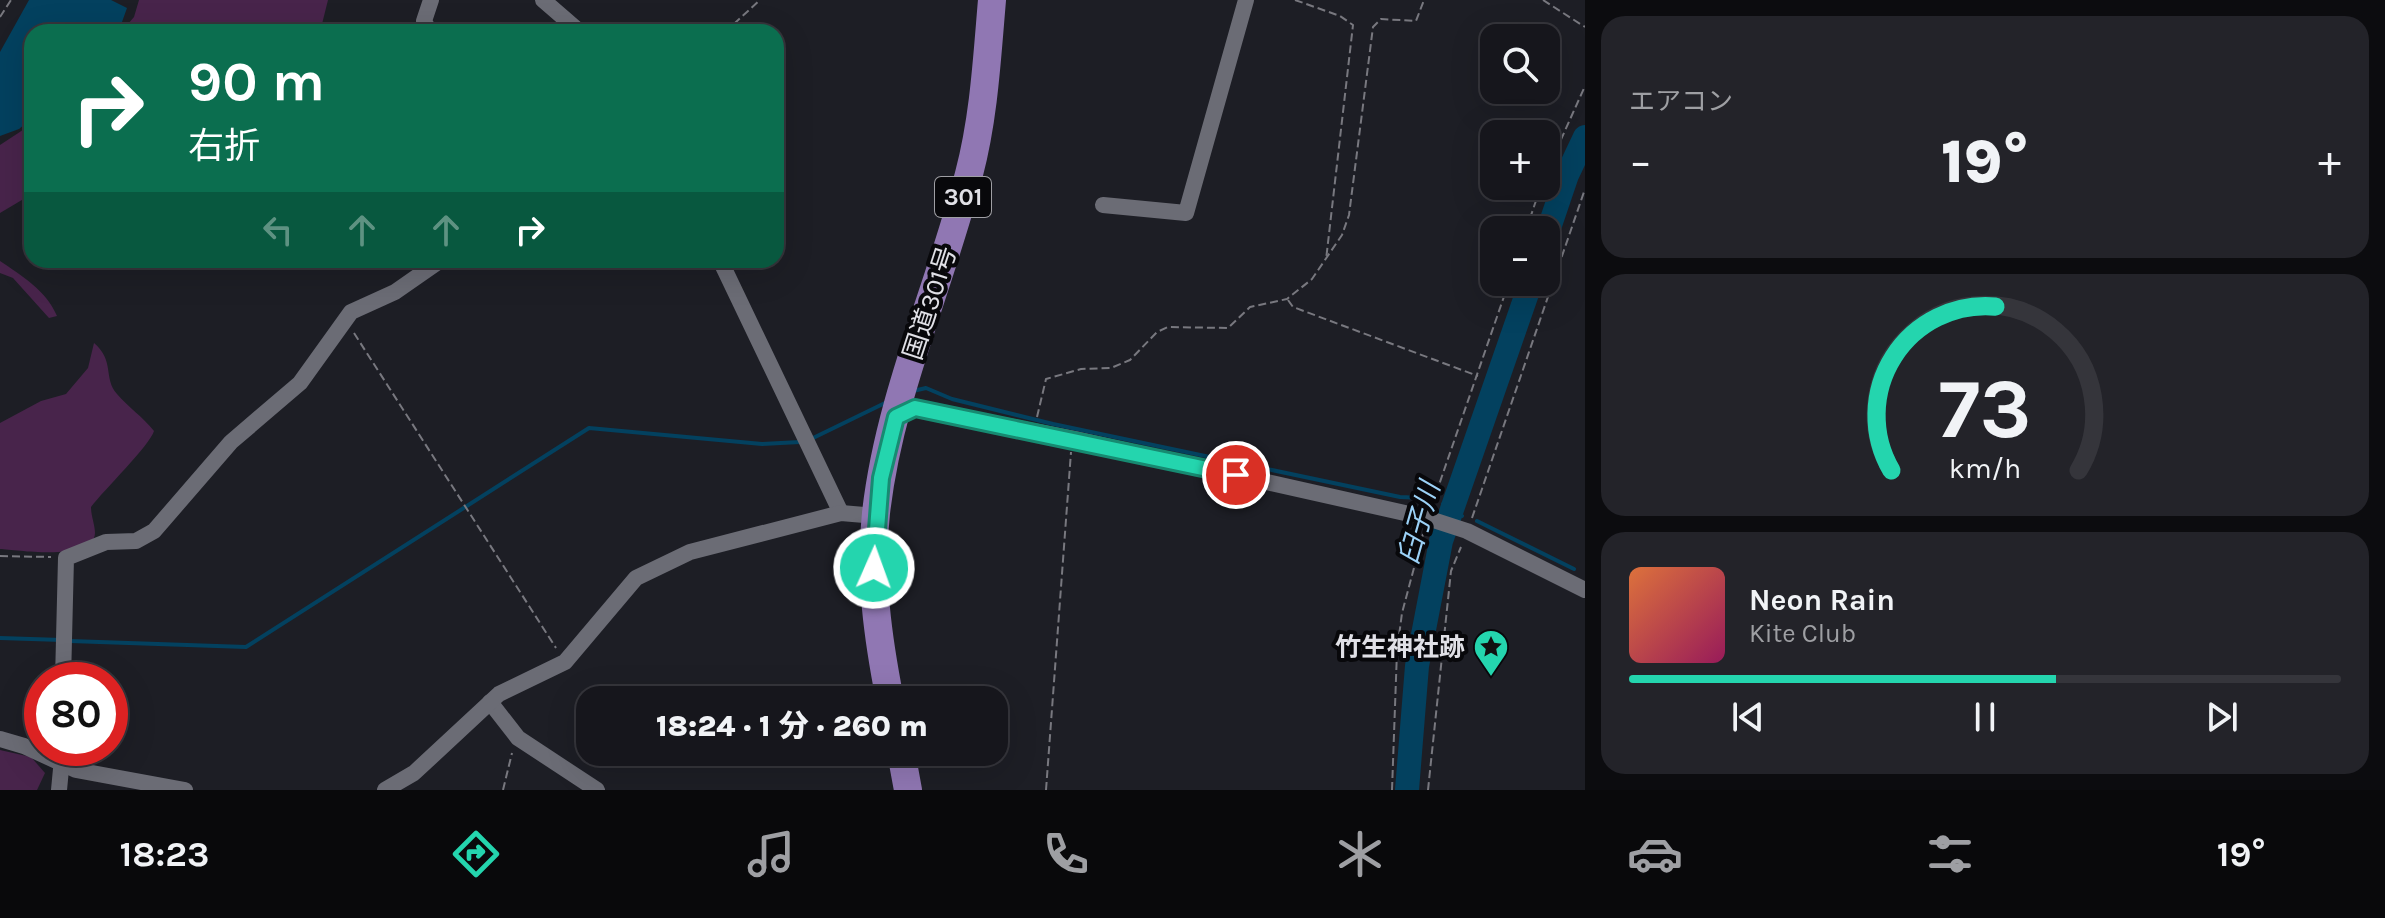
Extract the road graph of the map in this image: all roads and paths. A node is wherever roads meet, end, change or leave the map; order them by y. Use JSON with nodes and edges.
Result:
{"nodes":[{"id":1,"x":11,"y":0,"type":"edge"},
{"id":2,"x":431,"y":0,"type":"edge"},
{"id":3,"x":543,"y":0,"type":"edge"},
{"id":4,"x":760,"y":0,"type":"edge"},
{"id":5,"x":992,"y":0,"type":"edge"},
{"id":6,"x":1246,"y":0,"type":"edge"},
{"id":7,"x":1295,"y":0,"type":"edge"},
{"id":8,"x":1424,"y":0,"type":"edge"},
{"id":9,"x":1543,"y":0,"type":"edge"},
{"id":10,"x":0,"y":17,"type":"edge"},
{"id":11,"x":426,"y":24,"type":"edge"},
{"id":12,"x":571,"y":24,"type":"edge"},
{"id":13,"x":734,"y":24,"type":"edge"},
{"id":14,"x":1585,"y":27,"type":"edge"},
{"id":15,"x":1585,"y":86,"type":"edge"},
{"id":16,"x":1560,"y":142,"type":"edge"},
{"id":17,"x":1585,"y":189,"type":"edge"},
{"id":18,"x":1103,"y":205,"type":"dead end"},
{"id":19,"x":1326,"y":261,"type":"junction"},
{"id":20,"x":429,"y":268,"type":"edge"},
{"id":21,"x":724,"y":268,"type":"edge"},
{"id":22,"x":1287,"y":299,"type":"junction"},
{"id":23,"x":343,"y":320,"type":"junction"},
{"id":24,"x":1479,"y":376,"type":"dead end"},
{"id":25,"x":900,"y":403,"type":"junction"},
{"id":26,"x":1038,"y":414,"type":"dead end"},
{"id":27,"x":1075,"y":439,"type":"junction"},
{"id":28,"x":841,"y":513,"type":"junction"},
{"id":29,"x":876,"y":516,"type":"junction"},
{"id":30,"x":1464,"y":530,"type":"junction"},
{"id":31,"x":0,"y":556,"type":"edge"},
{"id":32,"x":66,"y":558,"type":"junction"},
{"id":33,"x":1585,"y":590,"type":"edge"},
{"id":34,"x":63,"y":662,"type":"edge"},
{"id":35,"x":565,"y":662,"type":"junction"},
{"id":36,"x":887,"y":686,"type":"edge"},
{"id":37,"x":490,"y":702,"type":"junction"},
{"id":38,"x":518,"y":738,"type":"junction"},
{"id":39,"x":0,"y":739,"type":"edge"},
{"id":40,"x":24,"y":746,"type":"edge"},
{"id":41,"x":63,"y":766,"type":"joint"},
{"id":42,"x":904,"y":766,"type":"edge"},
{"id":43,"x":59,"y":790,"type":"edge"},
{"id":44,"x":185,"y":790,"type":"edge"},
{"id":45,"x":385,"y":790,"type":"edge"},
{"id":46,"x":503,"y":790,"type":"edge"},
{"id":47,"x":597,"y":790,"type":"edge"},
{"id":48,"x":908,"y":790,"type":"edge"},
{"id":49,"x":1046,"y":790,"type":"edge"},
{"id":50,"x":1428,"y":790,"type":"edge"}],
"edges":[{"from":1,"to":10,"type":"path"},
{"from":2,"to":11,"type":"street"},
{"from":3,"to":12,"type":"street"},
{"from":4,"to":13,"type":"path"},
{"from":5,"to":25,"type":"highway","name":"国道301号","number":"301"},
{"from":6,"to":18,"type":"street"},
{"from":7,"to":19,"type":"path"},
{"from":8,"to":19,"type":"path"},
{"from":9,"to":14,"type":"path"},
{"from":15,"to":16,"type":"path"},
{"from":17,"to":30,"type":"path"},
{"from":19,"to":22,"type":"path"},
{"from":20,"to":23,"type":"street"},
{"from":21,"to":28,"type":"street"},
{"from":22,"to":24,"type":"path"},
{"from":22,"to":26,"type":"path"},
{"from":23,"to":32,"type":"street"},
{"from":23,"to":35,"type":"path"},
{"from":25,"to":27,"type":"street"},
{"from":25,"to":29,"type":"highway","name":"国道301号","number":"301"},
{"from":27,"to":30,"type":"street"},
{"from":27,"to":49,"type":"path"},
{"from":28,"to":29,"type":"street"},
{"from":28,"to":35,"type":"street"},
{"from":29,"to":36,"type":"highway","name":"国道301号","number":"301"},
{"from":30,"to":33,"type":"street"},
{"from":30,"to":50,"type":"path"},
{"from":31,"to":32,"type":"path"},
{"from":32,"to":34,"type":"street"},
{"from":35,"to":37,"type":"street"},
{"from":37,"to":38,"type":"street"},
{"from":37,"to":45,"type":"street"},
{"from":38,"to":46,"type":"path"},
{"from":38,"to":47,"type":"street"},
{"from":39,"to":40,"type":"street"},
{"from":41,"to":43,"type":"street"},
{"from":41,"to":44,"type":"street"},
{"from":42,"to":48,"type":"highway"}]}
